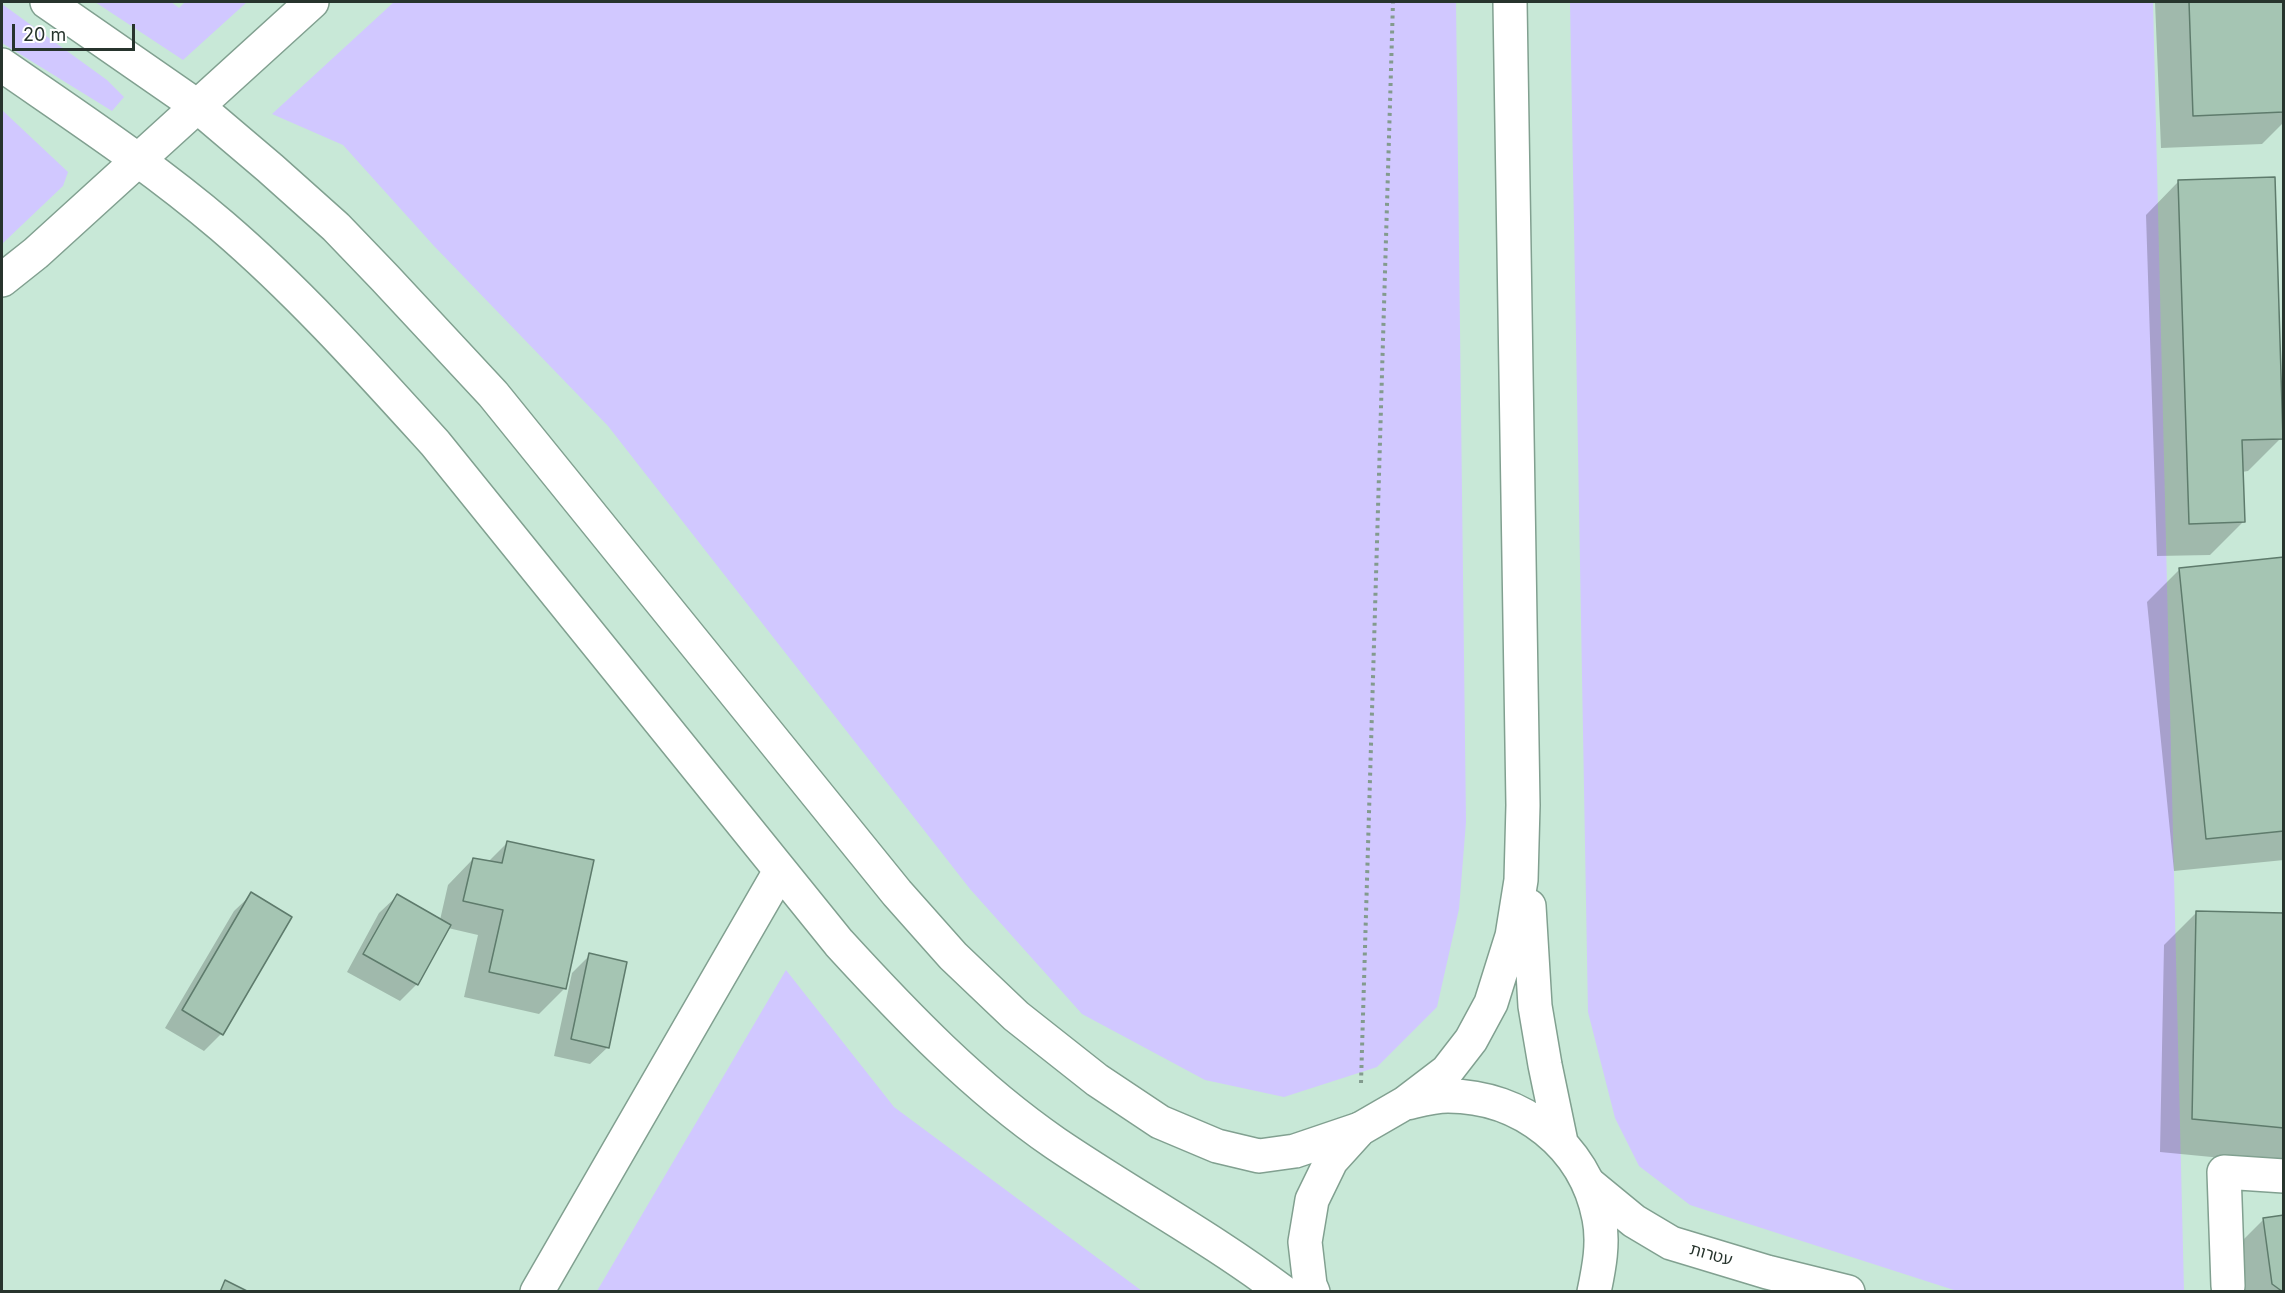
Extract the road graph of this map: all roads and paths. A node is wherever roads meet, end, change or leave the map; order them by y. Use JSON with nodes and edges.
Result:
{"nodes":[{"id":1,"x":47,"y":2,"type":"edge"},
{"id":2,"x":312,"y":2,"type":"edge"},
{"id":3,"x":1393,"y":2,"type":"edge"},
{"id":4,"x":1510,"y":2,"type":"edge"},
{"id":5,"x":2,"y":65,"type":"edge"},
{"id":6,"x":196,"y":106,"type":"junction"},
{"id":7,"x":138,"y":159,"type":"junction"},
{"id":8,"x":2,"y":280,"type":"edge"},
{"id":9,"x":1523,"y":805,"type":"junction"},
{"id":10,"x":780,"y":871,"type":"junction"},
{"id":11,"x":1405,"y":1103,"type":"junction"},
{"id":12,"x":1360,"y":1129,"type":"junction"},
{"id":13,"x":1561,"y":1142,"type":"junction"},
{"id":14,"x":2283,"y":1176,"type":"edge"},
{"id":15,"x":1589,"y":1184,"type":"junction"},
{"id":16,"x":2228,"y":1286,"type":"dead end"},
{"id":17,"x":537,"y":1292,"type":"edge"},
{"id":18,"x":1283,"y":1292,"type":"edge"},
{"id":19,"x":1313,"y":1292,"type":"edge"},
{"id":20,"x":1594,"y":1292,"type":"edge"},
{"id":21,"x":1848,"y":1292,"type":"edge"}],
"edges":[{"from":1,"to":6,"type":"main road"},
{"from":2,"to":6,"type":"main road"},
{"from":3,"to":12,"type":"path"},
{"from":4,"to":9,"type":"main road"},
{"from":5,"to":7,"type":"main road"},
{"from":6,"to":7,"type":"main road"},
{"from":6,"to":12,"type":"main road"},
{"from":7,"to":8,"type":"main road"},
{"from":7,"to":10,"type":"main road"},
{"from":9,"to":11,"type":"main road"},
{"from":9,"to":13,"type":"main road"},
{"from":10,"to":17,"type":"main road"},
{"from":10,"to":18,"type":"main road"},
{"from":11,"to":12,"type":"main road"},
{"from":11,"to":13,"type":"main road"},
{"from":12,"to":19,"type":"main road"},
{"from":13,"to":15,"type":"main road"},
{"from":14,"to":16,"type":"main road"},
{"from":15,"to":20,"type":"main road"},
{"from":15,"to":21,"type":"main road","name":"עטרות"}]}
